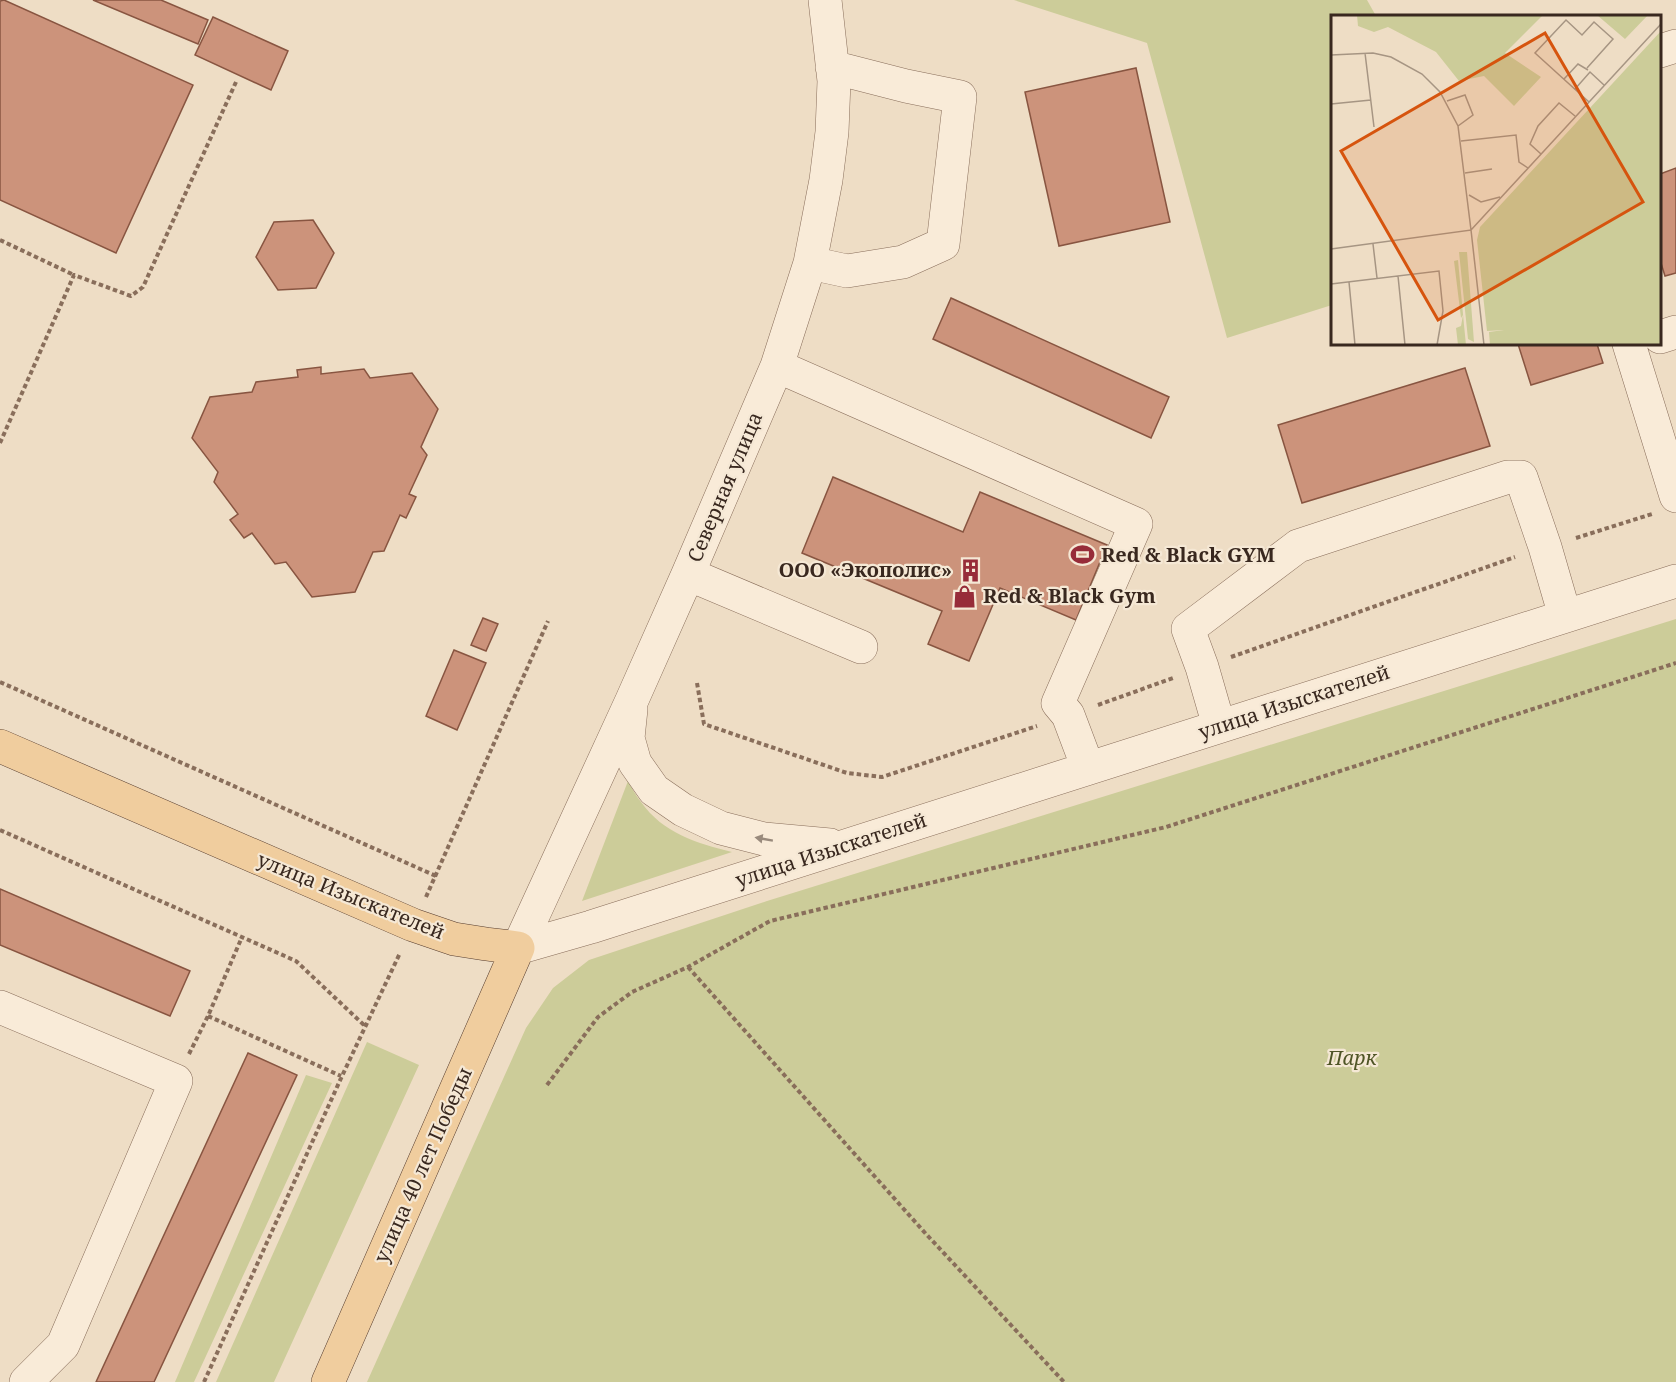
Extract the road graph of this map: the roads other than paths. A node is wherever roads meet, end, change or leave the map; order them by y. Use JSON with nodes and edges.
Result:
{"nodes":[{"id":1,"x":825,"y":0,"type":"edge"},
{"id":2,"x":1676,"y":46,"type":"edge"},
{"id":3,"x":1661,"y":50,"type":"edge"},
{"id":4,"x":832,"y":66,"type":"junction"},
{"id":5,"x":810,"y":263,"type":"junction"},
{"id":6,"x":1676,"y":332,"type":"edge"},
{"id":7,"x":1661,"y":336,"type":"edge"},
{"id":8,"x":1640,"y":345,"type":"edge"},
{"id":9,"x":777,"y":366,"type":"junction"},
{"id":10,"x":1669,"y":444,"type":"edge"},
{"id":11,"x":1676,"y":496,"type":"edge"},
{"id":12,"x":688,"y":573,"type":"junction"},
{"id":13,"x":1676,"y":581,"type":"edge"},
{"id":14,"x":1565,"y":616,"type":"junction"},
{"id":15,"x":861,"y":647,"type":"dead end"},
{"id":16,"x":632,"y":700,"type":"junction"},
{"id":17,"x":1219,"y":726,"type":"junction"},
{"id":18,"x":0,"y":746,"type":"edge"},
{"id":19,"x":1088,"y":768,"type":"junction"},
{"id":20,"x":843,"y":846,"type":"junction"},
{"id":21,"x":518,"y":948,"type":"junction"},
{"id":22,"x":0,"y":1007,"type":"edge"},
{"id":23,"x":26,"y":1382,"type":"edge"},
{"id":24,"x":328,"y":1382,"type":"edge"}],
"edges":[{"from":1,"to":4,"type":"street","name":"Северная улица"},
{"from":2,"to":3,"type":"street"},
{"from":4,"to":5,"type":"street","name":"Северная улица"},
{"from":4,"to":5,"type":"street"},
{"from":5,"to":9,"type":"street","name":"Северная улица"},
{"from":6,"to":7,"type":"street"},
{"from":8,"to":10,"type":"street"},
{"from":9,"to":12,"type":"street","name":"Северная улица"},
{"from":9,"to":19,"type":"street"},
{"from":10,"to":11,"type":"street"},
{"from":12,"to":15,"type":"street"},
{"from":12,"to":16,"type":"street","name":"Северная улица"},
{"from":13,"to":14,"type":"street","name":"улица Изыскателей"},
{"from":14,"to":17,"type":"street","name":"улица Изыскателей"},
{"from":14,"to":17,"type":"street"},
{"from":20,"to":16,"type":"street","one_way":true},
{"from":16,"to":21,"type":"street","name":"Северная улица"},
{"from":17,"to":19,"type":"street","name":"улица Изыскателей"},
{"from":18,"to":21,"type":"main road","name":"улица Изыскателей"},
{"from":19,"to":20,"type":"street","name":"улица Изыскателей"},
{"from":20,"to":21,"type":"street","name":"улица Изыскателей"},
{"from":21,"to":24,"type":"main road","name":"улица 40 лет Победы"},
{"from":22,"to":23,"type":"street"}]}
